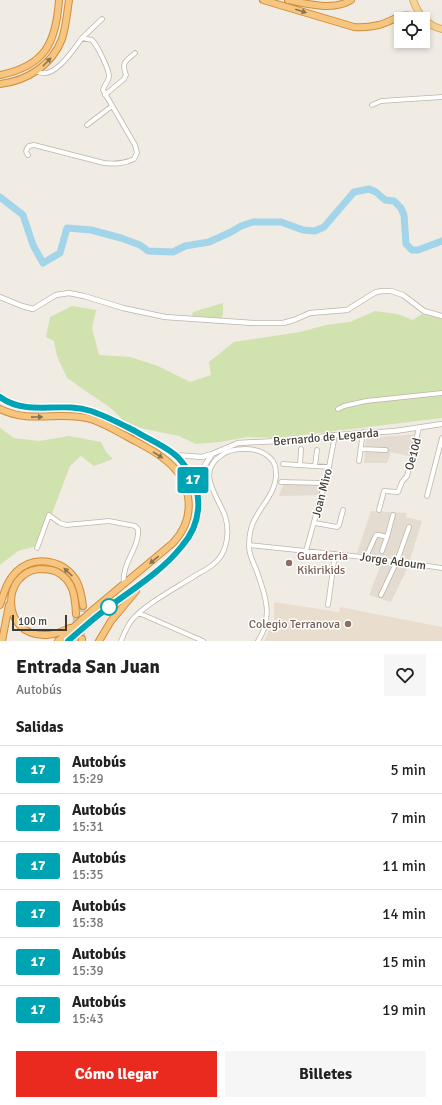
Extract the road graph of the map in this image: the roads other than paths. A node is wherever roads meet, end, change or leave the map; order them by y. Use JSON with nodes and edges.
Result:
{"nodes":[{"id":1,"x":59,"y":0,"type":"edge"},
{"id":2,"x":69,"y":0,"type":"edge"},
{"id":3,"x":263,"y":0,"type":"edge"},
{"id":4,"x":288,"y":0,"type":"edge"},
{"id":5,"x":351,"y":0,"type":"edge"},
{"id":6,"x":413,"y":0,"type":"edge"},
{"id":7,"x":419,"y":12,"type":"edge"},
{"id":8,"x":394,"y":18,"type":"edge"},
{"id":9,"x":102,"y":19,"type":"dead end"},
{"id":10,"x":430,"y":23,"type":"edge"},
{"id":11,"x":442,"y":29,"type":"edge"},
{"id":12,"x":82,"y":38,"type":"junction"},
{"id":13,"x":135,"y":53,"type":"dead end"},
{"id":14,"x":37,"y":71,"type":"junction"},
{"id":15,"x":0,"y":75,"type":"edge"},
{"id":16,"x":0,"y":84,"type":"edge"},
{"id":17,"x":106,"y":95,"type":"junction"},
{"id":18,"x":442,"y":97,"type":"edge"},
{"id":19,"x":112,"y":106,"type":"junction"},
{"id":20,"x":372,"y":106,"type":"dead end"},
{"id":21,"x":87,"y":125,"type":"dead end"},
{"id":22,"x":28,"y":156,"type":"dead end"},
{"id":23,"x":0,"y":297,"type":"edge"},
{"id":24,"x":442,"y":316,"type":"edge"},
{"id":25,"x":442,"y":393,"type":"edge"},
{"id":26,"x":0,"y":397,"type":"edge"},
{"id":27,"x":0,"y":408,"type":"edge"},
{"id":28,"x":338,"y":409,"type":"dead end"},
{"id":29,"x":442,"y":424,"type":"edge"},
{"id":30,"x":419,"y":428,"type":"junction"},
{"id":31,"x":363,"y":432,"type":"junction"},
{"id":32,"x":335,"y":435,"type":"junction"},
{"id":33,"x":442,"y":438,"type":"edge"},
{"id":34,"x":301,"y":449,"type":"dead end"},
{"id":35,"x":361,"y":449,"type":"junction"},
{"id":36,"x":317,"y":450,"type":"dead end"},
{"id":37,"x":386,"y":450,"type":"dead end"},
{"id":38,"x":221,"y":452,"type":"junction"},
{"id":39,"x":212,"y":454,"type":"junction"},
{"id":40,"x":175,"y":455,"type":"junction"},
{"id":41,"x":359,"y":461,"type":"dead end"},
{"id":42,"x":283,"y":464,"type":"dead end"},
{"id":43,"x":300,"y":465,"type":"junction"},
{"id":44,"x":315,"y":466,"type":"junction"},
{"id":45,"x":329,"y":467,"type":"junction"},
{"id":46,"x":281,"y":482,"type":"dead end"},
{"id":47,"x":325,"y":483,"type":"junction"},
{"id":48,"x":427,"y":496,"type":"dead end"},
{"id":49,"x":199,"y":501,"type":"junction"},
{"id":50,"x":344,"y":510,"type":"dead end"},
{"id":51,"x":380,"y":510,"type":"dead end"},
{"id":52,"x":393,"y":515,"type":"dead end"},
{"id":53,"x":315,"y":523,"type":"junction"},
{"id":54,"x":409,"y":527,"type":"dead end"},
{"id":55,"x":387,"y":537,"type":"junction"},
{"id":56,"x":249,"y":545,"type":"junction"},
{"id":57,"x":37,"y":548,"type":"dead end"},
{"id":58,"x":306,"y":551,"type":"junction"},
{"id":59,"x":382,"y":551,"type":"dead end"},
{"id":60,"x":334,"y":554,"type":"junction"},
{"id":61,"x":366,"y":557,"type":"junction"},
{"id":62,"x":397,"y":561,"type":"junction"},
{"id":63,"x":442,"y":568,"type":"edge"},
{"id":64,"x":144,"y":582,"type":"junction"},
{"id":65,"x":124,"y":585,"type":"junction"},
{"id":66,"x":381,"y":595,"type":"dead end"},
{"id":67,"x":10,"y":599,"type":"junction"},
{"id":68,"x":0,"y":605,"type":"edge"},
{"id":69,"x":328,"y":605,"type":"dead end"},
{"id":70,"x":83,"y":606,"type":"tunnel mouth"},
{"id":71,"x":138,"y":613,"type":"junction"},
{"id":72,"x":76,"y":614,"type":"tunnel mouth"},
{"id":73,"x":74,"y":627,"type":"junction"},
{"id":74,"x":2,"y":641,"type":"edge"},
{"id":75,"x":58,"y":641,"type":"edge"},
{"id":76,"x":68,"y":641,"type":"edge"},
{"id":77,"x":99,"y":641,"type":"edge"},
{"id":78,"x":121,"y":641,"type":"edge"},
{"id":79,"x":203,"y":641,"type":"edge"},
{"id":80,"x":258,"y":641,"type":"edge"}],
"edges":[{"from":1,"to":15,"type":"highway"},
{"from":14,"to":2,"type":"highway","one_way":true},
{"from":3,"to":8,"type":"highway","one_way":true},
{"from":4,"to":5,"type":"highway"},
{"from":6,"to":7,"type":"main road"},
{"from":9,"to":12,"type":"street"},
{"from":10,"to":11,"type":"main road"},
{"from":12,"to":14,"type":"street"},
{"from":12,"to":17,"type":"street"},
{"from":13,"to":17,"type":"street"},
{"from":14,"to":16,"type":"highway"},
{"from":17,"to":19,"type":"street"},
{"from":18,"to":20,"type":"street"},
{"from":19,"to":21,"type":"street"},
{"from":19,"to":22,"type":"street"},
{"from":23,"to":24,"type":"street"},
{"from":25,"to":28,"type":"street"},
{"from":26,"to":40,"type":"highway"},
{"from":27,"to":65,"type":"highway","one_way":true},
{"from":29,"to":30,"type":"street","name":"Bernardo de Legarda"},
{"from":30,"to":31,"type":"street","name":"Bernardo de Legarda"},
{"from":30,"to":51,"type":"street","name":"Oe10d"},
{"from":31,"to":32,"type":"street","name":"Bernardo de Legarda"},
{"from":31,"to":35,"type":"street"},
{"from":32,"to":38,"type":"street","name":"Bernardo de Legarda"},
{"from":32,"to":45,"type":"street","name":"Joan Miro"},
{"from":33,"to":48,"type":"street"},
{"from":34,"to":43,"type":"street"},
{"from":35,"to":37,"type":"street"},
{"from":35,"to":41,"type":"street"},
{"from":36,"to":44,"type":"street"},
{"from":38,"to":39,"type":"street","name":"Bernardo de Legarda"},
{"from":38,"to":56,"type":"street"},
{"from":38,"to":71,"type":"street"},
{"from":39,"to":40,"type":"street","name":"Bernardo de Legarda"},
{"from":39,"to":49,"type":"street"},
{"from":40,"to":49,"type":"highway"},
{"from":42,"to":43,"type":"street"},
{"from":43,"to":44,"type":"street"},
{"from":44,"to":45,"type":"street"},
{"from":45,"to":47,"type":"street","name":"Joan Miro"},
{"from":46,"to":47,"type":"street"},
{"from":47,"to":53,"type":"street","name":"Joan Miro"},
{"from":49,"to":64,"type":"highway"},
{"from":50,"to":53,"type":"street"},
{"from":52,"to":55,"type":"street"},
{"from":53,"to":58,"type":"street","name":"Joan Miro"},
{"from":54,"to":62,"type":"street"},
{"from":55,"to":59,"type":"street"},
{"from":55,"to":61,"type":"street"},
{"from":56,"to":58,"type":"street","name":"Jorge Adoum"},
{"from":56,"to":80,"type":"street"},
{"from":57,"to":65,"type":"street"},
{"from":58,"to":60,"type":"street","name":"Jorge Adoum"},
{"from":60,"to":61,"type":"street","name":"Jorge Adoum"},
{"from":60,"to":69,"type":"street"},
{"from":61,"to":62,"type":"street","name":"Jorge Adoum"},
{"from":62,"to":63,"type":"street","name":"Jorge Adoum"},
{"from":62,"to":66,"type":"street"},
{"from":64,"to":76,"type":"highway"},
{"from":64,"to":77,"type":"highway"},
{"from":65,"to":73,"type":"highway"},
{"from":67,"to":72,"type":"highway"},
{"from":67,"to":73,"type":"highway"},
{"from":67,"to":74,"type":"highway"},
{"from":70,"to":68,"type":"highway","one_way":true},
{"from":71,"to":78,"type":"street"},
{"from":71,"to":79,"type":"street"},
{"from":73,"to":75,"type":"highway"}]}
